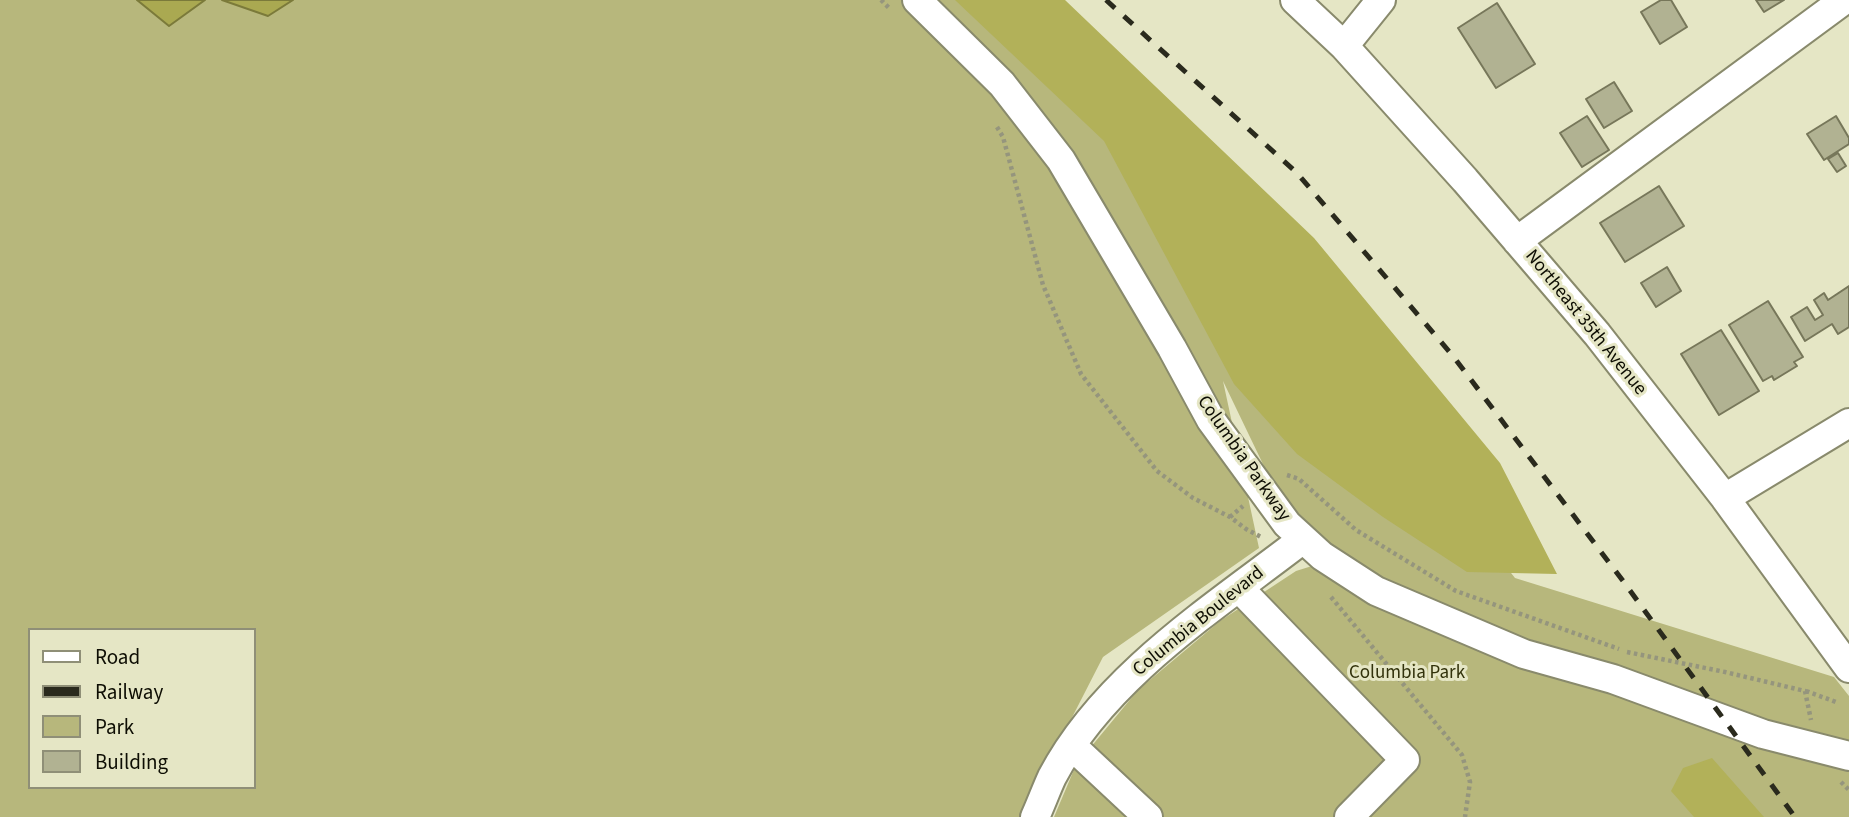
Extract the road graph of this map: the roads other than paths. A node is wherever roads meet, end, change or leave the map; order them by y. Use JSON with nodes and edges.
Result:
{"nodes":[{"id":1,"x":1295,"y":0,"type":"edge"},
{"id":2,"x":1381,"y":0,"type":"edge"},
{"id":3,"x":1844,"y":0,"type":"edge"},
{"id":4,"x":908,"y":8,"type":"edge"},
{"id":5,"x":1344,"y":46,"type":"junction"},
{"id":6,"x":1517,"y":241,"type":"junction"},
{"id":7,"x":1849,"y":423,"type":"edge"},
{"id":8,"x":1725,"y":498,"type":"junction"},
{"id":9,"x":1303,"y":539,"type":"junction"},
{"id":10,"x":1239,"y":588,"type":"junction"},
{"id":11,"x":1838,"y":633,"type":"edge"},
{"id":12,"x":1849,"y":668,"type":"edge"},
{"id":13,"x":1072,"y":746,"type":"junction"},
{"id":14,"x":1849,"y":755,"type":"edge"},
{"id":15,"x":1035,"y":817,"type":"edge"},
{"id":16,"x":1148,"y":817,"type":"edge"},
{"id":17,"x":1349,"y":817,"type":"edge"}],
"edges":[{"from":1,"to":5,"type":"street","name":"Northeast 35th Avenue"},
{"from":2,"to":5,"type":"street"},
{"from":3,"to":6,"type":"street"},
{"from":4,"to":9,"type":"street","name":"Columbia Parkway"},
{"from":5,"to":6,"type":"street","name":"Northeast 35th Avenue"},
{"from":6,"to":8,"type":"street","name":"Northeast 35th Avenue"},
{"from":7,"to":8,"type":"street"},
{"from":8,"to":11,"type":"street","name":"Northeast 35th Avenue"},
{"from":9,"to":10,"type":"street","name":"Columbia Boulevard"},
{"from":9,"to":14,"type":"street","name":"Columbia Parkway"},
{"from":10,"to":13,"type":"street","name":"Columbia Boulevard"},
{"from":10,"to":17,"type":"street"},
{"from":11,"to":12,"type":"street","name":"Northeast 35th Avenue"},
{"from":13,"to":15,"type":"street","name":"Columbia Boulevard"},
{"from":13,"to":16,"type":"street"}]}
